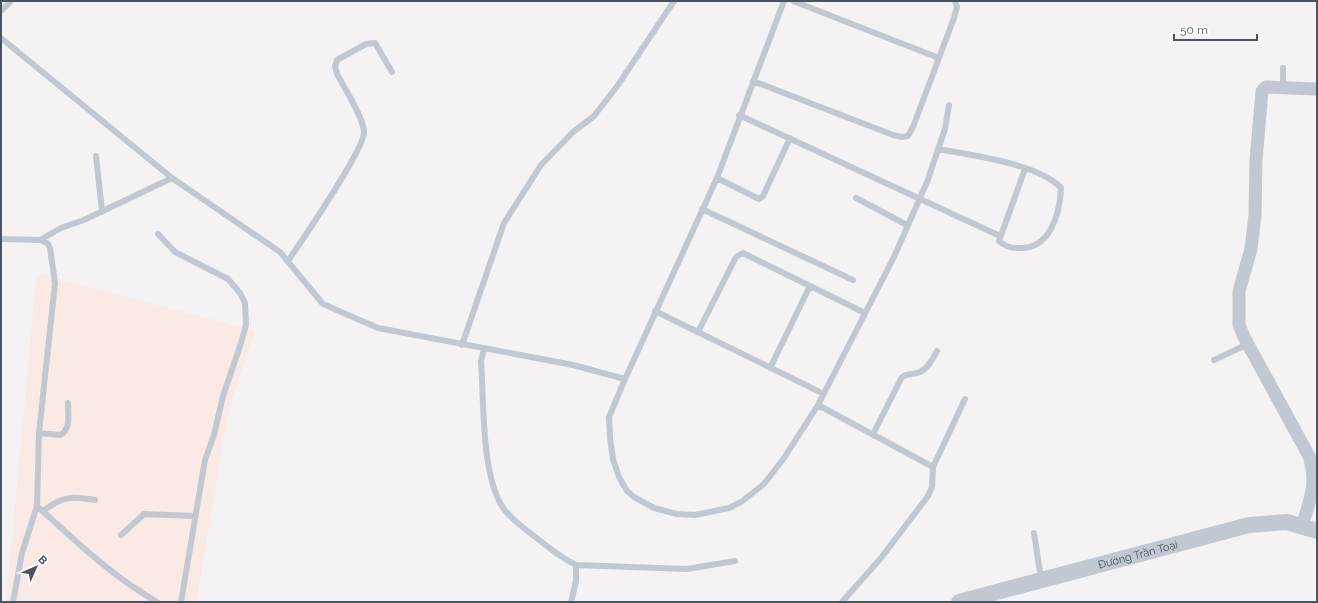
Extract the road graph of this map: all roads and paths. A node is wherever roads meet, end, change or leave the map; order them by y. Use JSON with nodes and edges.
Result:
{"nodes":[{"id":1,"x":11,"y":1,"type":"edge"},
{"id":2,"x":674,"y":1,"type":"edge"},
{"id":3,"x":784,"y":1,"type":"edge"},
{"id":4,"x":792,"y":1,"type":"edge"},
{"id":5,"x":955,"y":1,"type":"edge"},
{"id":6,"x":1,"y":11,"type":"edge"},
{"id":7,"x":1,"y":38,"type":"edge"},
{"id":8,"x":939,"y":58,"type":"junction"},
{"id":9,"x":1283,"y":68,"type":"dead end"},
{"id":10,"x":392,"y":72,"type":"dead end"},
{"id":11,"x":753,"y":81,"type":"junction"},
{"id":12,"x":1283,"y":87,"type":"junction"},
{"id":13,"x":1317,"y":89,"type":"edge"},
{"id":14,"x":949,"y":105,"type":"dead end"},
{"id":15,"x":739,"y":115,"type":"junction"},
{"id":16,"x":790,"y":138,"type":"junction"},
{"id":17,"x":938,"y":149,"type":"junction"},
{"id":18,"x":96,"y":156,"type":"dead end"},
{"id":19,"x":1025,"y":169,"type":"junction"},
{"id":20,"x":172,"y":178,"type":"junction"},
{"id":21,"x":716,"y":178,"type":"junction"},
{"id":22,"x":856,"y":198,"type":"dead end"},
{"id":23,"x":920,"y":198,"type":"junction"},
{"id":24,"x":702,"y":209,"type":"junction"},
{"id":25,"x":102,"y":211,"type":"junction"},
{"id":26,"x":907,"y":225,"type":"junction"},
{"id":27,"x":158,"y":234,"type":"dead end"},
{"id":28,"x":1000,"y":236,"type":"junction"},
{"id":29,"x":1,"y":240,"type":"edge"},
{"id":30,"x":40,"y":240,"type":"junction"},
{"id":31,"x":288,"y":261,"type":"junction"},
{"id":32,"x":853,"y":280,"type":"dead end"},
{"id":33,"x":810,"y":286,"type":"junction"},
{"id":34,"x":655,"y":311,"type":"junction"},
{"id":35,"x":865,"y":313,"type":"junction"},
{"id":36,"x":698,"y":332,"type":"junction"},
{"id":37,"x":1248,"y":344,"type":"junction"},
{"id":38,"x":462,"y":345,"type":"junction"},
{"id":39,"x":484,"y":349,"type":"junction"},
{"id":40,"x":937,"y":351,"type":"dead end"},
{"id":41,"x":1214,"y":360,"type":"dead end"},
{"id":42,"x":770,"y":368,"type":"junction"},
{"id":43,"x":625,"y":379,"type":"junction"},
{"id":44,"x":824,"y":394,"type":"junction"},
{"id":45,"x":965,"y":399,"type":"dead end"},
{"id":46,"x":68,"y":403,"type":"dead end"},
{"id":47,"x":818,"y":405,"type":"junction"},
{"id":48,"x":39,"y":433,"type":"junction"},
{"id":49,"x":873,"y":434,"type":"junction"},
{"id":50,"x":934,"y":467,"type":"junction"},
{"id":51,"x":95,"y":500,"type":"dead end"},
{"id":52,"x":37,"y":506,"type":"junction"},
{"id":53,"x":43,"y":511,"type":"junction"},
{"id":54,"x":195,"y":516,"type":"junction"},
{"id":55,"x":1302,"y":526,"type":"junction"},
{"id":56,"x":1317,"y":531,"type":"edge"},
{"id":57,"x":1034,"y":533,"type":"dead end"},
{"id":58,"x":121,"y":535,"type":"dead end"},
{"id":59,"x":735,"y":561,"type":"dead end"},
{"id":60,"x":576,"y":565,"type":"junction"},
{"id":61,"x":1041,"y":580,"type":"junction"},
{"id":62,"x":13,"y":602,"type":"edge"},
{"id":63,"x":157,"y":602,"type":"edge"},
{"id":64,"x":181,"y":602,"type":"edge"},
{"id":65,"x":571,"y":602,"type":"edge"},
{"id":66,"x":842,"y":602,"type":"edge"},
{"id":67,"x":959,"y":602,"type":"edge"}],
"edges":[{"from":1,"to":6,"type":"lane"},
{"from":2,"to":38,"type":"lane"},
{"from":3,"to":11,"type":"lane"},
{"from":4,"to":8,"type":"lane"},
{"from":5,"to":8,"type":"lane"},
{"from":7,"to":20,"type":"lane"},
{"from":8,"to":11,"type":"lane"},
{"from":9,"to":12,"type":"lane"},
{"from":10,"to":31,"type":"lane"},
{"from":11,"to":15,"type":"lane"},
{"from":12,"to":13,"type":"street"},
{"from":12,"to":37,"type":"street"},
{"from":14,"to":17,"type":"lane"},
{"from":15,"to":16,"type":"lane"},
{"from":15,"to":21,"type":"lane"},
{"from":16,"to":21,"type":"lane"},
{"from":16,"to":23,"type":"lane"},
{"from":17,"to":19,"type":"lane"},
{"from":17,"to":23,"type":"lane"},
{"from":18,"to":25,"type":"lane"},
{"from":19,"to":28,"type":"lane"},
{"from":19,"to":28,"type":"lane"},
{"from":20,"to":25,"type":"lane"},
{"from":20,"to":31,"type":"lane"},
{"from":21,"to":24,"type":"lane"},
{"from":22,"to":26,"type":"lane"},
{"from":23,"to":26,"type":"lane"},
{"from":23,"to":28,"type":"lane"},
{"from":24,"to":32,"type":"lane"},
{"from":24,"to":34,"type":"lane"},
{"from":25,"to":30,"type":"lane"},
{"from":26,"to":35,"type":"lane"},
{"from":27,"to":54,"type":"lane"},
{"from":29,"to":30,"type":"lane"},
{"from":30,"to":48,"type":"lane"},
{"from":31,"to":38,"type":"lane"},
{"from":33,"to":35,"type":"lane"},
{"from":33,"to":36,"type":"lane"},
{"from":33,"to":42,"type":"lane"},
{"from":34,"to":36,"type":"lane"},
{"from":34,"to":43,"type":"lane"},
{"from":35,"to":44,"type":"lane"},
{"from":36,"to":42,"type":"lane"},
{"from":37,"to":41,"type":"lane"},
{"from":37,"to":55,"type":"street"},
{"from":38,"to":39,"type":"lane"},
{"from":39,"to":43,"type":"lane"},
{"from":39,"to":60,"type":"lane"},
{"from":40,"to":49,"type":"lane"},
{"from":42,"to":44,"type":"lane"},
{"from":43,"to":47,"type":"lane"},
{"from":44,"to":47,"type":"lane"},
{"from":45,"to":50,"type":"lane"},
{"from":46,"to":48,"type":"lane"},
{"from":47,"to":49,"type":"lane"},
{"from":48,"to":52,"type":"lane"},
{"from":49,"to":50,"type":"lane"},
{"from":50,"to":66,"type":"lane"},
{"from":51,"to":53,"type":"lane"},
{"from":52,"to":53,"type":"lane"},
{"from":52,"to":62,"type":"lane"},
{"from":53,"to":63,"type":"lane"},
{"from":54,"to":58,"type":"lane"},
{"from":54,"to":64,"type":"lane"},
{"from":55,"to":56,"type":"street","name":"Đường Trần Toại"},
{"from":55,"to":61,"type":"street","name":"Đường Trần Toại"},
{"from":57,"to":61,"type":"lane"},
{"from":59,"to":60,"type":"lane"},
{"from":60,"to":65,"type":"lane"},
{"from":61,"to":67,"type":"street","name":"Đường Trần Toại"}]}
